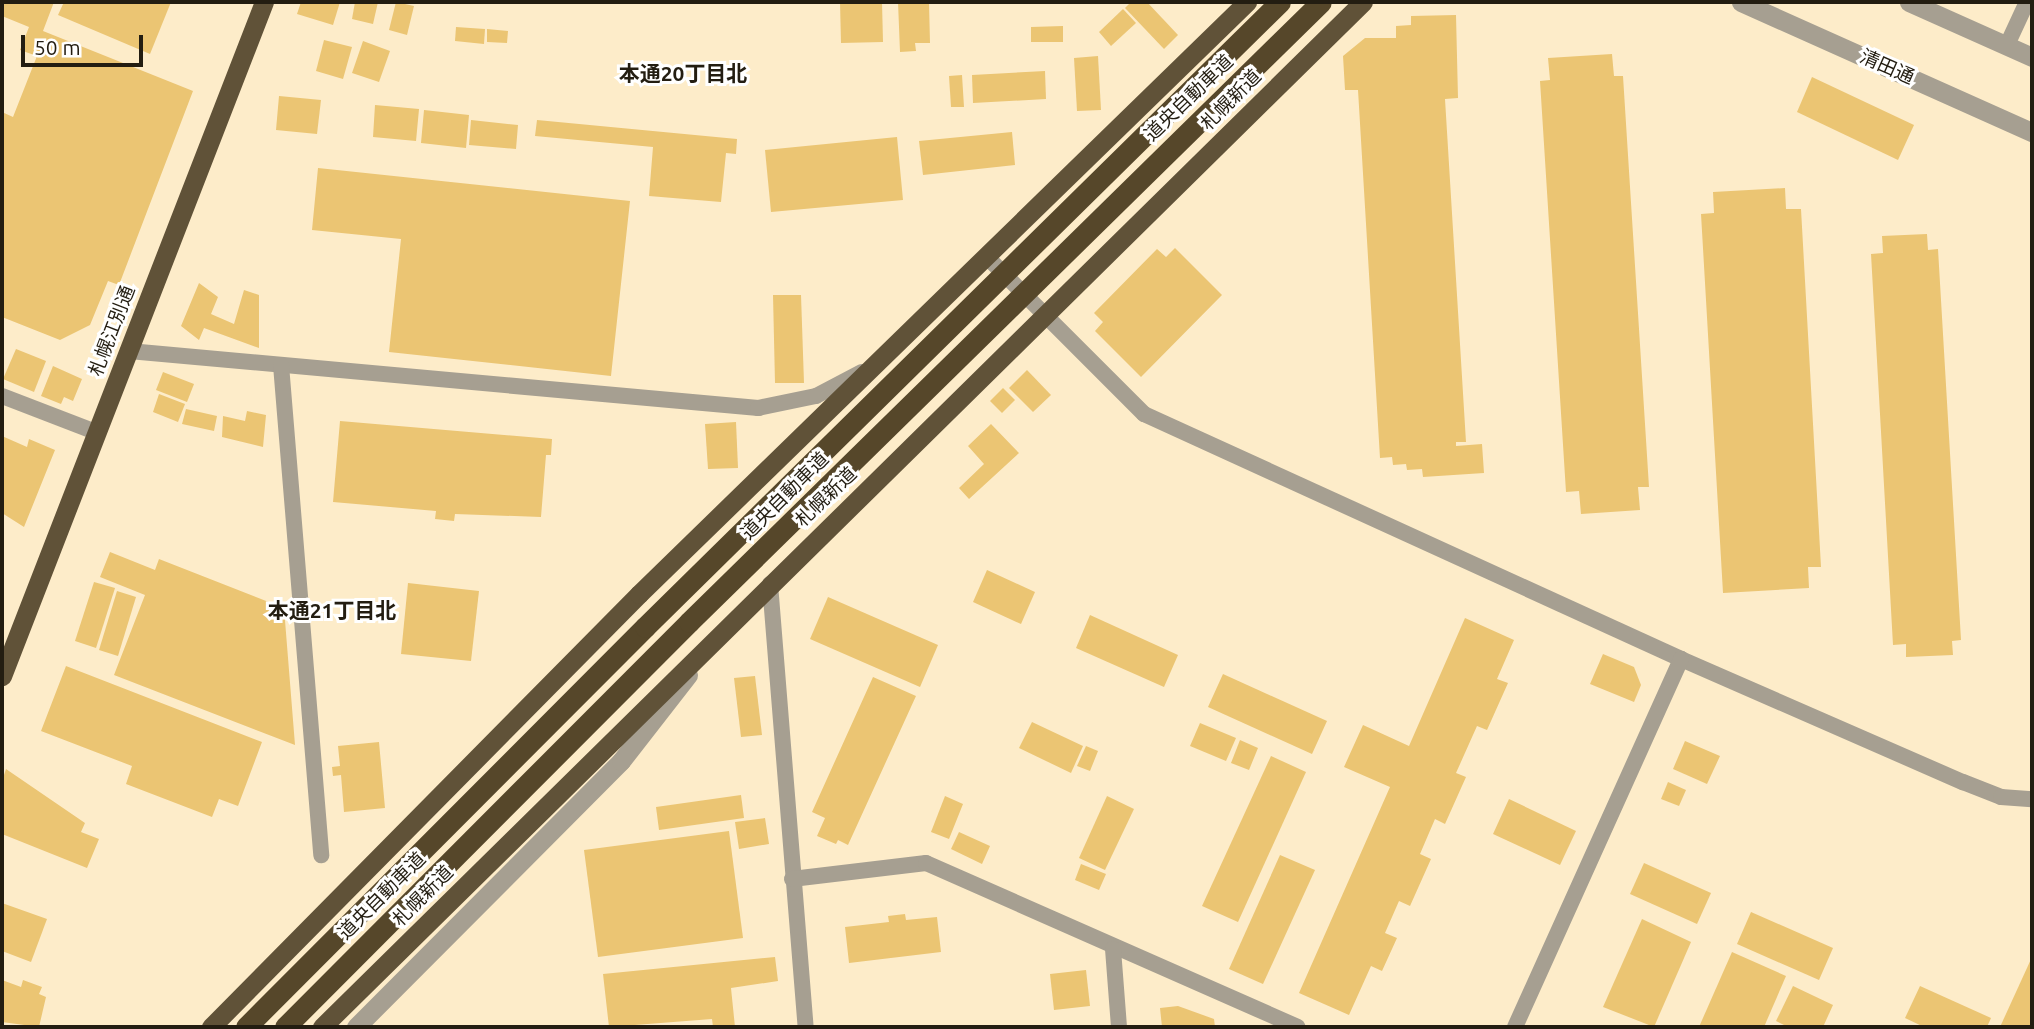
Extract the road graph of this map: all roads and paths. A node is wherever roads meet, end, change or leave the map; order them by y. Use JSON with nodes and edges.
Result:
{"nodes":[{"id":1,"x":264,"y":2,"type":"edge"},
{"id":2,"x":1247,"y":2,"type":"edge"},
{"id":3,"x":1280,"y":2,"type":"edge"},
{"id":4,"x":1321,"y":2,"type":"edge"},
{"id":5,"x":1363,"y":2,"type":"edge"},
{"id":6,"x":1741,"y":2,"type":"edge"},
{"id":7,"x":1909,"y":2,"type":"edge"},
{"id":8,"x":2026,"y":2,"type":"edge"},
{"id":9,"x":2007,"y":45,"type":"junction"},
{"id":10,"x":2032,"y":57,"type":"edge"},
{"id":11,"x":2032,"y":132,"type":"edge"},
{"id":12,"x":988,"y":258,"type":"junction"},
{"id":13,"x":1045,"y":316,"type":"junction"},
{"id":14,"x":129,"y":351,"type":"junction"},
{"id":15,"x":281,"y":365,"type":"junction"},
{"id":16,"x":876,"y":365,"type":"junction"},
{"id":17,"x":2,"y":396,"type":"edge"},
{"id":18,"x":96,"y":432,"type":"junction"},
{"id":19,"x":769,"y":584,"type":"junction"},
{"id":20,"x":723,"y":630,"type":"junction"},
{"id":21,"x":1681,"y":659,"type":"junction"},
{"id":22,"x":2,"y":676,"type":"edge"},
{"id":23,"x":2032,"y":799,"type":"edge"},
{"id":24,"x":321,"y":855,"type":"dead end"},
{"id":25,"x":792,"y":879,"type":"junction"},
{"id":26,"x":1113,"y":948,"type":"junction"},
{"id":27,"x":211,"y":1027,"type":"edge"},
{"id":28,"x":246,"y":1027,"type":"edge"},
{"id":29,"x":285,"y":1027,"type":"edge"},
{"id":30,"x":322,"y":1027,"type":"edge"},
{"id":31,"x":356,"y":1027,"type":"edge"},
{"id":32,"x":806,"y":1027,"type":"edge"},
{"id":33,"x":1119,"y":1027,"type":"edge"},
{"id":34,"x":1297,"y":1027,"type":"edge"},
{"id":35,"x":1515,"y":1027,"type":"edge"}],
"edges":[{"from":1,"to":14,"type":"highway","name":"札幌江別通"},
{"from":2,"to":12,"type":"highway"},
{"from":3,"to":28,"type":"highway","name":"道央自動車道","bridge":true},
{"from":4,"to":29,"type":"highway","name":"道央自動車道","bridge":true},
{"from":5,"to":13,"type":"highway","name":"札幌新道"},
{"from":6,"to":11,"type":"street","name":"清田通"},
{"from":7,"to":9,"type":"street"},
{"from":8,"to":9,"type":"street"},
{"from":9,"to":10,"type":"street"},
{"from":12,"to":13,"type":"street"},
{"from":12,"to":16,"type":"highway"},
{"from":13,"to":19,"type":"highway","name":"札幌新道"},
{"from":13,"to":21,"type":"street"},
{"from":14,"to":15,"type":"street"},
{"from":14,"to":18,"type":"highway","name":"札幌江別通"},
{"from":15,"to":16,"type":"street"},
{"from":15,"to":24,"type":"street"},
{"from":16,"to":27,"type":"highway"},
{"from":17,"to":18,"type":"street"},
{"from":18,"to":22,"type":"highway","name":"札幌江別通"},
{"from":19,"to":20,"type":"highway","name":"札幌新道"},
{"from":19,"to":25,"type":"street"},
{"from":20,"to":30,"type":"highway","name":"札幌新道"},
{"from":20,"to":31,"type":"street"},
{"from":21,"to":23,"type":"street"},
{"from":21,"to":35,"type":"street"},
{"from":25,"to":26,"type":"street"},
{"from":25,"to":32,"type":"street"},
{"from":26,"to":33,"type":"street"},
{"from":26,"to":34,"type":"street"}]}
